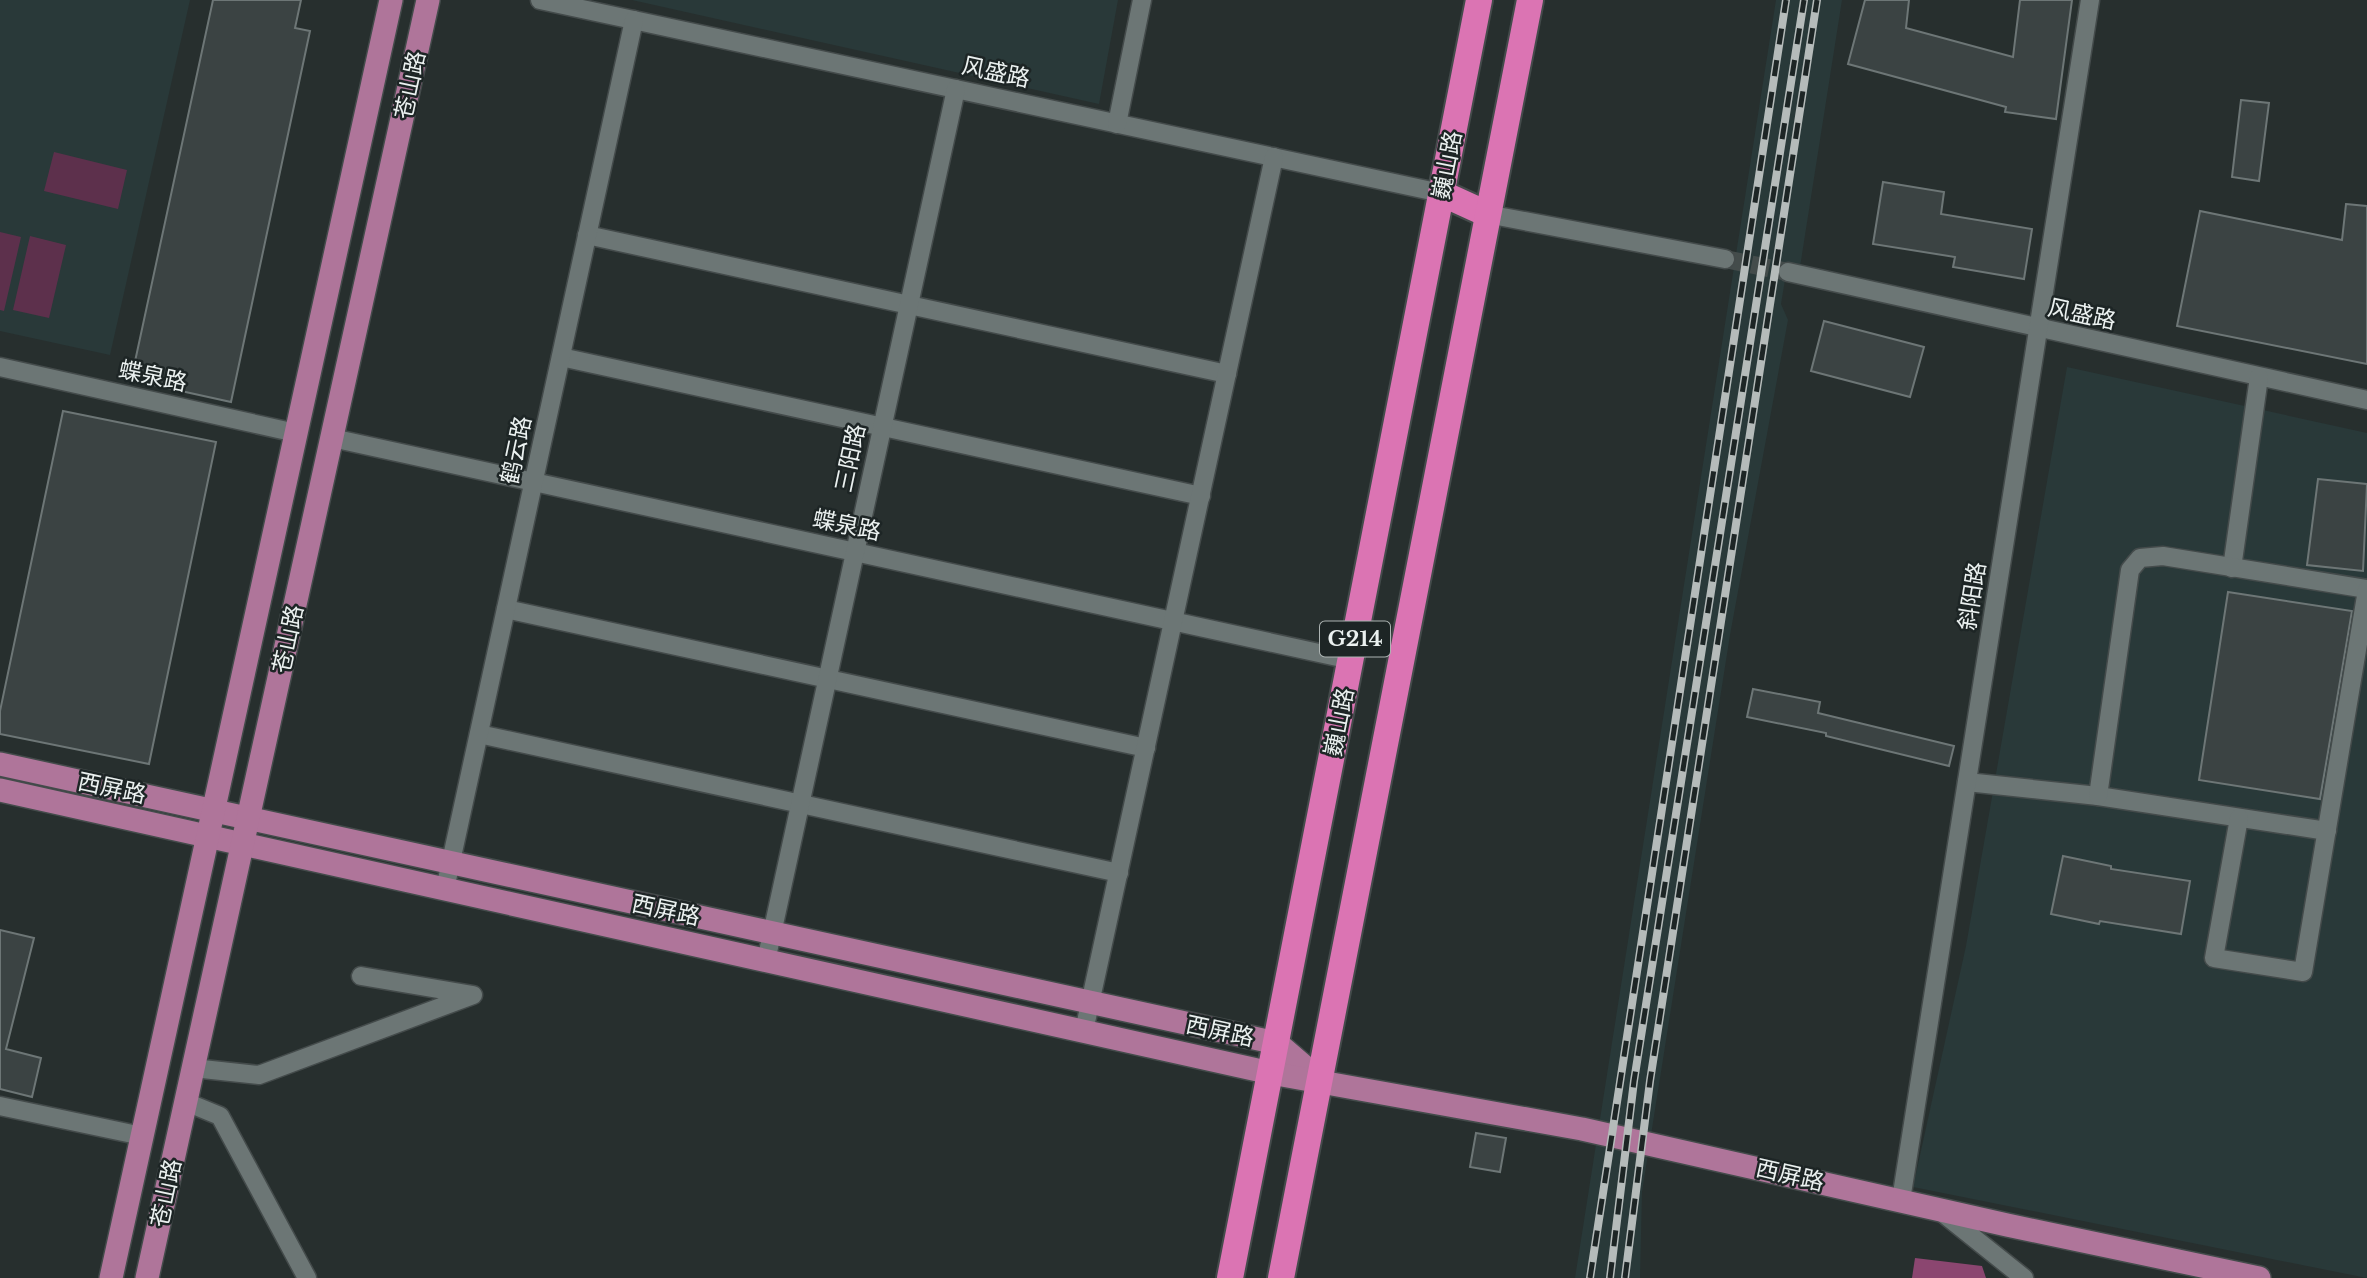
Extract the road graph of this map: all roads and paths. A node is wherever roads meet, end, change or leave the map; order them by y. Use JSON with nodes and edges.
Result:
{"nodes":[{"id":1,"x":391,"y":0,"type":"edge"},
{"id":2,"x":428,"y":0,"type":"edge"},
{"id":3,"x":540,"y":0,"type":"edge"},
{"id":4,"x":1142,"y":0,"type":"edge"},
{"id":5,"x":1479,"y":0,"type":"edge"},
{"id":6,"x":1530,"y":0,"type":"edge"},
{"id":7,"x":2090,"y":0,"type":"edge"},
{"id":8,"x":634,"y":20,"type":"junction"},
{"id":9,"x":956,"y":89,"type":"junction"},
{"id":10,"x":1117,"y":124,"type":"junction"},
{"id":11,"x":1275,"y":157,"type":"junction"},
{"id":12,"x":1441,"y":193,"type":"junction"},
{"id":13,"x":1488,"y":214,"type":"junction"},
{"id":14,"x":587,"y":235,"type":"junction"},
{"id":15,"x":1725,"y":259,"type":"tunnel mouth"},
{"id":16,"x":1788,"y":272,"type":"tunnel mouth"},
{"id":17,"x":909,"y":305,"type":"junction"},
{"id":18,"x":2038,"y":330,"type":"junction"},
{"id":19,"x":561,"y":357,"type":"junction"},
{"id":20,"x":0,"y":368,"type":"edge"},
{"id":21,"x":1227,"y":374,"type":"junction"},
{"id":22,"x":2259,"y":377,"type":"junction"},
{"id":23,"x":2367,"y":400,"type":"edge"},
{"id":24,"x":882,"y":427,"type":"junction"},
{"id":25,"x":296,"y":433,"type":"junction"},
{"id":26,"x":332,"y":438,"type":"junction"},
{"id":27,"x":534,"y":482,"type":"junction"},
{"id":28,"x":1201,"y":496,"type":"junction"},
{"id":29,"x":855,"y":552,"type":"junction"},
{"id":30,"x":2232,"y":568,"type":"junction"},
{"id":31,"x":2367,"y":590,"type":"edge"},
{"id":32,"x":506,"y":609,"type":"junction"},
{"id":33,"x":1174,"y":621,"type":"junction"},
{"id":34,"x":1351,"y":660,"type":"junction"},
{"id":35,"x":827,"y":679,"type":"junction"},
{"id":36,"x":479,"y":734,"type":"junction"},
{"id":37,"x":1146,"y":748,"type":"junction"},
{"id":38,"x":0,"y":764,"type":"edge"},
{"id":39,"x":1967,"y":782,"type":"junction"},
{"id":40,"x":0,"y":790,"type":"edge"},
{"id":41,"x":2098,"y":796,"type":"junction"},
{"id":42,"x":800,"y":804,"type":"junction"},
{"id":43,"x":214,"y":811,"type":"junction"},
{"id":44,"x":248,"y":818,"type":"junction"},
{"id":45,"x":2239,"y":818,"type":"junction"},
{"id":46,"x":2326,"y":831,"type":"junction"},
{"id":47,"x":208,"y":836,"type":"junction"},
{"id":48,"x":243,"y":844,"type":"junction"},
{"id":49,"x":451,"y":862,"type":"junction"},
{"id":50,"x":1119,"y":873,"type":"junction"},
{"id":51,"x":445,"y":889,"type":"junction"},
{"id":52,"x":772,"y":933,"type":"junction"},
{"id":53,"x":766,"y":961,"type":"junction"},
{"id":54,"x":361,"y":976,"type":"dead end"},
{"id":55,"x":1090,"y":1003,"type":"junction"},
{"id":56,"x":1084,"y":1031,"type":"junction"},
{"id":57,"x":1276,"y":1043,"type":"junction"},
{"id":58,"x":193,"y":1068,"type":"junction"},
{"id":59,"x":1271,"y":1073,"type":"junction"},
{"id":60,"x":1320,"y":1080,"type":"junction"},
{"id":61,"x":186,"y":1102,"type":"junction"},
{"id":62,"x":0,"y":1105,"type":"edge"},
{"id":63,"x":142,"y":1136,"type":"junction"},
{"id":64,"x":1901,"y":1200,"type":"junction"},
{"id":65,"x":1937,"y":1208,"type":"junction"},
{"id":66,"x":111,"y":1278,"type":"edge"},
{"id":67,"x":147,"y":1278,"type":"edge"},
{"id":68,"x":307,"y":1278,"type":"edge"},
{"id":69,"x":1230,"y":1278,"type":"edge"},
{"id":70,"x":1281,"y":1278,"type":"edge"},
{"id":71,"x":2024,"y":1278,"type":"edge"},
{"id":72,"x":2259,"y":1278,"type":"edge"}],
"edges":[{"from":1,"to":25,"type":"main road","name":"苍山路"},
{"from":2,"to":26,"type":"main road","name":"苍山路"},
{"from":3,"to":8,"type":"street","name":"风盛路"},
{"from":4,"to":10,"type":"street"},
{"from":5,"to":12,"type":"highway","name":"巍山路","number":"G214"},
{"from":6,"to":13,"type":"highway","number":"G214"},
{"from":7,"to":18,"type":"street","name":"斜阳路"},
{"from":8,"to":9,"type":"street","name":"风盛路"},
{"from":8,"to":14,"type":"street","name":"鹤云路"},
{"from":9,"to":10,"type":"street","name":"风盛路"},
{"from":9,"to":17,"type":"street","name":"三阳路"},
{"from":10,"to":11,"type":"street","name":"风盛路"},
{"from":11,"to":12,"type":"street","name":"风盛路"},
{"from":11,"to":21,"type":"street"},
{"from":12,"to":13,"type":"highway"},
{"from":12,"to":34,"type":"highway","name":"巍山路","number":"G214"},
{"from":13,"to":15,"type":"street"},
{"from":13,"to":60,"type":"highway","number":"G214"},
{"from":14,"to":17,"type":"street"},
{"from":14,"to":19,"type":"street","name":"鹤云路"},
{"from":16,"to":18,"type":"street","name":"风盛路"},
{"from":17,"to":21,"type":"street"},
{"from":17,"to":24,"type":"street","name":"三阳路"},
{"from":18,"to":22,"type":"street","name":"风盛路"},
{"from":18,"to":39,"type":"street","name":"斜阳路"},
{"from":19,"to":24,"type":"street"},
{"from":19,"to":27,"type":"street","name":"鹤云路"},
{"from":20,"to":25,"type":"street","name":"蝶泉路"},
{"from":21,"to":28,"type":"street"},
{"from":22,"to":23,"type":"street","name":"风盛路"},
{"from":22,"to":30,"type":"street"},
{"from":24,"to":28,"type":"street"},
{"from":24,"to":29,"type":"street","name":"三阳路"},
{"from":25,"to":43,"type":"main road","name":"苍山路"},
{"from":26,"to":27,"type":"street","name":"蝶泉路"},
{"from":26,"to":44,"type":"main road","name":"苍山路"},
{"from":27,"to":29,"type":"street","name":"蝶泉路"},
{"from":27,"to":32,"type":"street","name":"鹤云路"},
{"from":28,"to":33,"type":"street"},
{"from":29,"to":33,"type":"street","name":"蝶泉路"},
{"from":29,"to":35,"type":"street","name":"三阳路"},
{"from":30,"to":31,"type":"street"},
{"from":30,"to":41,"type":"street"},
{"from":31,"to":46,"type":"street"},
{"from":32,"to":35,"type":"street"},
{"from":32,"to":36,"type":"street","name":"鹤云路"},
{"from":33,"to":34,"type":"street","name":"蝶泉路"},
{"from":33,"to":37,"type":"street"},
{"from":34,"to":57,"type":"highway","name":"巍山路","number":"G214"},
{"from":35,"to":37,"type":"street"},
{"from":35,"to":42,"type":"street","name":"三阳路"},
{"from":36,"to":42,"type":"street"},
{"from":36,"to":49,"type":"street","name":"鹤云路"},
{"from":37,"to":50,"type":"street"},
{"from":38,"to":43,"type":"main road","name":"西屏路"},
{"from":39,"to":41,"type":"street"},
{"from":39,"to":64,"type":"street","name":"斜阳路"},
{"from":40,"to":47,"type":"main road","name":"西屏路"},
{"from":41,"to":45,"type":"street"},
{"from":42,"to":50,"type":"street"},
{"from":42,"to":52,"type":"street","name":"三阳路"},
{"from":43,"to":44,"type":"main road","name":"西屏路"},
{"from":43,"to":47,"type":"main road","name":"苍山路"},
{"from":44,"to":48,"type":"main road","name":"苍山路"},
{"from":44,"to":49,"type":"main road","name":"西屏路"},
{"from":45,"to":46,"type":"street"},
{"from":45,"to":46,"type":"street"},
{"from":47,"to":48,"type":"main road","name":"西屏路"},
{"from":47,"to":63,"type":"main road","name":"苍山路"},
{"from":48,"to":51,"type":"main road","name":"西屏路"},
{"from":48,"to":58,"type":"main road","name":"苍山路"},
{"from":49,"to":51,"type":"street","name":"鹤云路"},
{"from":49,"to":52,"type":"main road","name":"西屏路"},
{"from":50,"to":55,"type":"street"},
{"from":51,"to":53,"type":"main road","name":"西屏路"},
{"from":52,"to":53,"type":"street","name":"三阳路"},
{"from":52,"to":55,"type":"main road","name":"西屏路"},
{"from":53,"to":56,"type":"main road","name":"西屏路"},
{"from":54,"to":58,"type":"street"},
{"from":55,"to":56,"type":"street"},
{"from":55,"to":57,"type":"main road","name":"西屏路"},
{"from":56,"to":59,"type":"main road","name":"西屏路"},
{"from":57,"to":59,"type":"highway","name":"巍山路","number":"G214"},
{"from":57,"to":60,"type":"main road","name":"西屏路"},
{"from":58,"to":61,"type":"main road","name":"苍山路"},
{"from":59,"to":60,"type":"main road","name":"西屏路"},
{"from":59,"to":69,"type":"highway","name":"巍山路","number":"G214"},
{"from":60,"to":64,"type":"main road","name":"西屏路"},
{"from":60,"to":70,"type":"highway","number":"G214"},
{"from":61,"to":67,"type":"main road","name":"苍山路"},
{"from":61,"to":68,"type":"street"},
{"from":62,"to":63,"type":"street"},
{"from":63,"to":66,"type":"main road","name":"苍山路"},
{"from":64,"to":65,"type":"main road","name":"西屏路"},
{"from":65,"to":71,"type":"street"},
{"from":65,"to":72,"type":"main road","name":"西屏路"}]}
